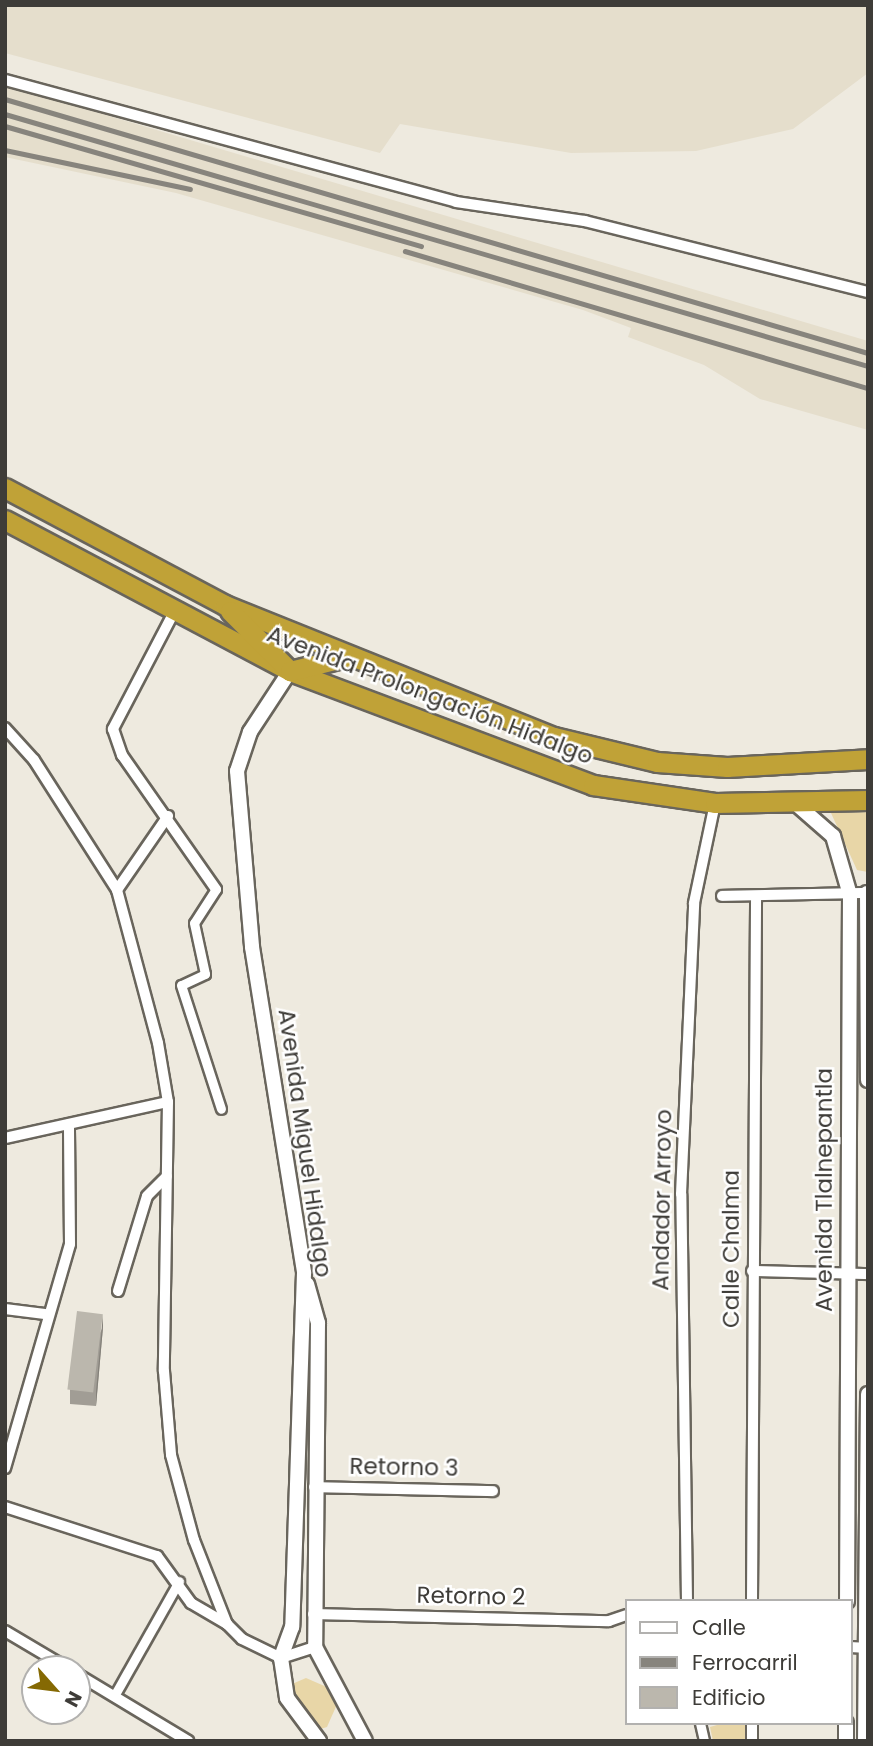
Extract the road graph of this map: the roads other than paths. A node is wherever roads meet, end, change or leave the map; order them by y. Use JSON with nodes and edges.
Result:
{"nodes":[{"id":1,"x":5,"y":80,"type":"edge"},
{"id":2,"x":868,"y":292,"type":"edge"},
{"id":3,"x":5,"y":488,"type":"edge"},
{"id":4,"x":23,"y":500,"type":"junction"},
{"id":5,"x":7,"y":522,"type":"edge"},
{"id":6,"x":225,"y":605,"type":"junction"},
{"id":7,"x":173,"y":614,"type":"junction"},
{"id":8,"x":346,"y":657,"type":"junction"},
{"id":9,"x":290,"y":671,"type":"junction"},
{"id":10,"x":5,"y":728,"type":"edge"},
{"id":11,"x":868,"y":759,"type":"edge"},
{"id":12,"x":868,"y":800,"type":"edge"},
{"id":13,"x":794,"y":802,"type":"junction"},
{"id":14,"x":715,"y":803,"type":"junction"},
{"id":15,"x":167,"y":816,"type":"junction"},
{"id":16,"x":216,"y":889,"type":"joint"},
{"id":17,"x":117,"y":890,"type":"junction"},
{"id":18,"x":868,"y":893,"type":"edge"},
{"id":19,"x":850,"y":895,"type":"junction"},
{"id":20,"x":722,"y":897,"type":"dead end"},
{"id":21,"x":756,"y":898,"type":"junction"},
{"id":22,"x":868,"y":1080,"type":"edge"},
{"id":23,"x":168,"y":1102,"type":"junction"},
{"id":24,"x":220,"y":1109,"type":"dead end"},
{"id":25,"x":69,"y":1124,"type":"junction"},
{"id":26,"x":5,"y":1138,"type":"edge"},
{"id":27,"x":167,"y":1176,"type":"junction"},
{"id":28,"x":752,"y":1270,"type":"junction"},
{"id":29,"x":304,"y":1273,"type":"junction"},
{"id":30,"x":868,"y":1274,"type":"edge"},
{"id":31,"x":846,"y":1275,"type":"junction"},
{"id":32,"x":118,"y":1291,"type":"dead end"},
{"id":33,"x":5,"y":1309,"type":"edge"},
{"id":34,"x":45,"y":1314,"type":"junction"},
{"id":35,"x":868,"y":1394,"type":"edge"},
{"id":36,"x":5,"y":1468,"type":"edge"},
{"id":37,"x":314,"y":1487,"type":"junction"},
{"id":38,"x":493,"y":1491,"type":"dead end"},
{"id":39,"x":5,"y":1507,"type":"edge"},
{"id":40,"x":179,"y":1581,"type":"junction"},
{"id":41,"x":687,"y":1599,"type":"edge"},
{"id":42,"x":752,"y":1599,"type":"edge"},
{"id":43,"x":847,"y":1599,"type":"edge"},
{"id":44,"x":313,"y":1614,"type":"junction"},
{"id":45,"x":624,"y":1616,"type":"edge"},
{"id":46,"x":227,"y":1624,"type":"junction"},
{"id":47,"x":5,"y":1631,"type":"edge"},
{"id":48,"x":316,"y":1647,"type":"junction"},
{"id":49,"x":861,"y":1648,"type":"edge"},
{"id":50,"x":45,"y":1655,"type":"edge"},
{"id":51,"x":281,"y":1658,"type":"junction"},
{"id":52,"x":91,"y":1682,"type":"edge"},
{"id":53,"x":114,"y":1696,"type":"junction"},
{"id":54,"x":188,"y":1741,"type":"edge"},
{"id":55,"x":319,"y":1741,"type":"edge"},
{"id":56,"x":365,"y":1741,"type":"edge"},
{"id":57,"x":866,"y":1741,"type":"edge"}],
"edges":[{"from":1,"to":2,"type":"street"},
{"from":3,"to":4,"type":"highway","name":"Avenida Prolongación Hidalgo"},
{"from":4,"to":5,"type":"highway"},
{"from":4,"to":6,"type":"highway","name":"Avenida Prolongación Hidalgo"},
{"from":5,"to":7,"type":"highway","name":"Avenida Prolongación Hidalgo"},
{"from":6,"to":8,"type":"highway","name":"Avenida Prolongación Hidalgo"},
{"from":6,"to":9,"type":"highway"},
{"from":7,"to":9,"type":"highway","name":"Avenida Prolongación Hidalgo"},
{"from":7,"to":15,"type":"street"},
{"from":8,"to":9,"type":"highway"},
{"from":8,"to":11,"type":"highway","name":"Avenida Prolongación Hidalgo"},
{"from":9,"to":14,"type":"highway","name":"Avenida Prolongación Hidalgo"},
{"from":9,"to":29,"type":"street","name":"Avenida Miguel Hidalgo"},
{"from":10,"to":17,"type":"street"},
{"from":12,"to":13,"type":"highway","name":"Avenida Prolongación Hidalgo"},
{"from":13,"to":14,"type":"highway","name":"Avenida Prolongación Hidalgo"},
{"from":13,"to":19,"type":"street","name":"Avenida Tlalnepantla"},
{"from":14,"to":41,"type":"street","name":"Andador Arroyo"},
{"from":15,"to":16,"type":"street"},
{"from":15,"to":17,"type":"street"},
{"from":16,"to":24,"type":"street"},
{"from":17,"to":23,"type":"street"},
{"from":18,"to":19,"type":"street"},
{"from":18,"to":22,"type":"street","name":"Avenida Tlalnepantla"},
{"from":19,"to":21,"type":"street"},
{"from":19,"to":31,"type":"street","name":"Avenida Tlalnepantla"},
{"from":20,"to":21,"type":"street"},
{"from":21,"to":28,"type":"street","name":"Calle Chalma"},
{"from":23,"to":25,"type":"street"},
{"from":23,"to":27,"type":"street"},
{"from":25,"to":26,"type":"street"},
{"from":25,"to":34,"type":"street"},
{"from":27,"to":32,"type":"street"},
{"from":27,"to":46,"type":"street"},
{"from":28,"to":31,"type":"street"},
{"from":28,"to":42,"type":"street","name":"Calle Chalma"},
{"from":29,"to":37,"type":"street"},
{"from":29,"to":51,"type":"street","name":"Avenida Miguel Hidalgo"},
{"from":30,"to":31,"type":"street"},
{"from":31,"to":43,"type":"street","name":"Avenida Tlalnepantla"},
{"from":33,"to":34,"type":"street"},
{"from":34,"to":36,"type":"street"},
{"from":35,"to":49,"type":"street"},
{"from":37,"to":38,"type":"street","name":"Retorno 3"},
{"from":37,"to":44,"type":"street"},
{"from":39,"to":40,"type":"street"},
{"from":40,"to":46,"type":"street"},
{"from":40,"to":53,"type":"street"},
{"from":44,"to":45,"type":"street","name":"Retorno 2"},
{"from":44,"to":48,"type":"street"},
{"from":46,"to":51,"type":"street"},
{"from":47,"to":50,"type":"street"},
{"from":48,"to":51,"type":"street"},
{"from":48,"to":56,"type":"street"},
{"from":49,"to":57,"type":"street"},
{"from":51,"to":55,"type":"street"},
{"from":52,"to":53,"type":"street"},
{"from":53,"to":54,"type":"street"}]}
